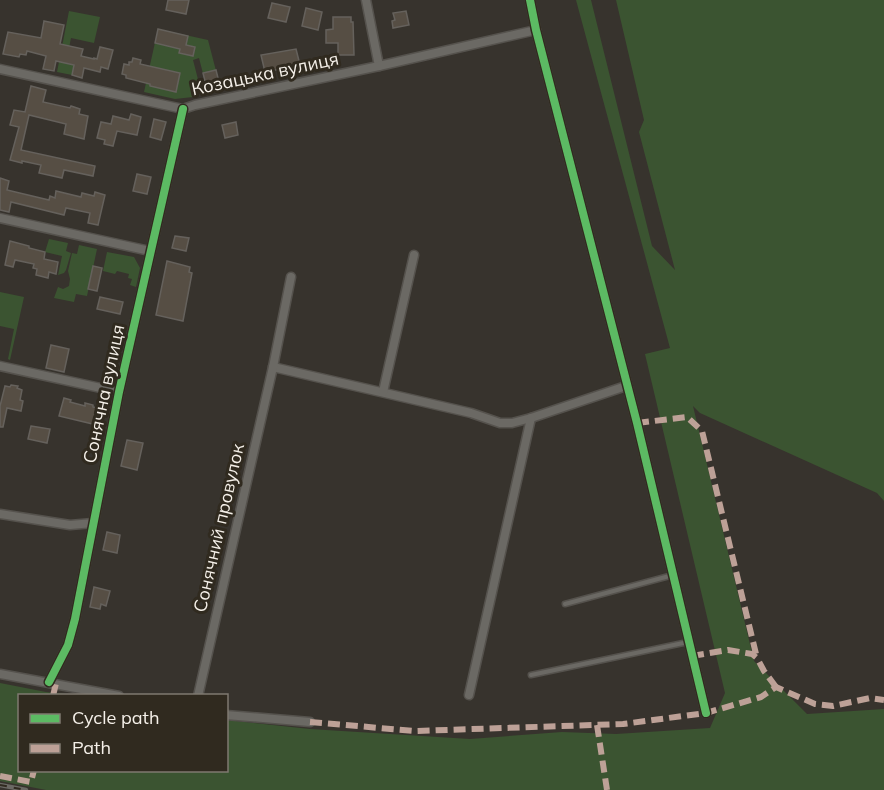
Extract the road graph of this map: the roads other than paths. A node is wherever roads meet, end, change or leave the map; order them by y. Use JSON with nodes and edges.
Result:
{"nodes":[{"id":1,"x":364,"y":0,"type":"edge"},
{"id":2,"x":530,"y":0,"type":"edge"},
{"id":3,"x":536,"y":30,"type":"junction"},
{"id":4,"x":379,"y":66,"type":"junction"},
{"id":5,"x":0,"y":69,"type":"edge"},
{"id":6,"x":183,"y":109,"type":"junction"},
{"id":7,"x":0,"y":218,"type":"edge"},
{"id":8,"x":150,"y":251,"type":"junction"},
{"id":9,"x":414,"y":255,"type":"dead end"},
{"id":10,"x":291,"y":277,"type":"dead end"},
{"id":11,"x":0,"y":366,"type":"edge"},
{"id":12,"x":273,"y":367,"type":"junction"},
{"id":13,"x":626,"y":386,"type":"junction"},
{"id":14,"x":119,"y":392,"type":"junction"},
{"id":15,"x":383,"y":392,"type":"junction"},
{"id":16,"x":531,"y":418,"type":"junction"},
{"id":17,"x":0,"y":514,"type":"edge"},
{"id":18,"x":93,"y":524,"type":"junction"},
{"id":19,"x":673,"y":575,"type":"junction"},
{"id":20,"x":565,"y":604,"type":"dead end"},
{"id":21,"x":689,"y":642,"type":"junction"},
{"id":22,"x":0,"y":674,"type":"edge"},
{"id":23,"x":531,"y":675,"type":"dead end"},
{"id":24,"x":49,"y":682,"type":"junction"},
{"id":25,"x":109,"y":694,"type":"edge"},
{"id":26,"x":198,"y":694,"type":"edge"},
{"id":27,"x":469,"y":695,"type":"dead end"},
{"id":28,"x":706,"y":713,"type":"dead end"},
{"id":29,"x":228,"y":715,"type":"edge"},
{"id":30,"x":310,"y":722,"type":"dead end"}],
"edges":[{"from":1,"to":4,"type":"street"},
{"from":2,"to":3,"type":"street"},
{"from":3,"to":4,"type":"street","name":"Козацька вулиця"},
{"from":3,"to":13,"type":"street"},
{"from":4,"to":6,"type":"street","name":"Козацька вулиця"},
{"from":5,"to":6,"type":"street","name":"Козацька вулиця"},
{"from":6,"to":8,"type":"street","name":"Сонячна вулиця"},
{"from":7,"to":8,"type":"street"},
{"from":8,"to":14,"type":"street","name":"Сонячна вулиця"},
{"from":9,"to":15,"type":"street"},
{"from":10,"to":12,"type":"street","name":"Сонячний провулок"},
{"from":11,"to":14,"type":"street"},
{"from":12,"to":15,"type":"street"},
{"from":12,"to":26,"type":"street","name":"Сонячний провулок"},
{"from":13,"to":16,"type":"street"},
{"from":13,"to":19,"type":"street"},
{"from":14,"to":18,"type":"street","name":"Сонячна вулиця"},
{"from":15,"to":16,"type":"street"},
{"from":16,"to":27,"type":"street"},
{"from":17,"to":18,"type":"street"},
{"from":18,"to":24,"type":"street","name":"Сонячна вулиця"},
{"from":19,"to":20,"type":"lane"},
{"from":19,"to":21,"type":"street"},
{"from":21,"to":23,"type":"lane"},
{"from":21,"to":28,"type":"street"},
{"from":22,"to":24,"type":"street"},
{"from":24,"to":25,"type":"street"},
{"from":29,"to":30,"type":"street"}]}
